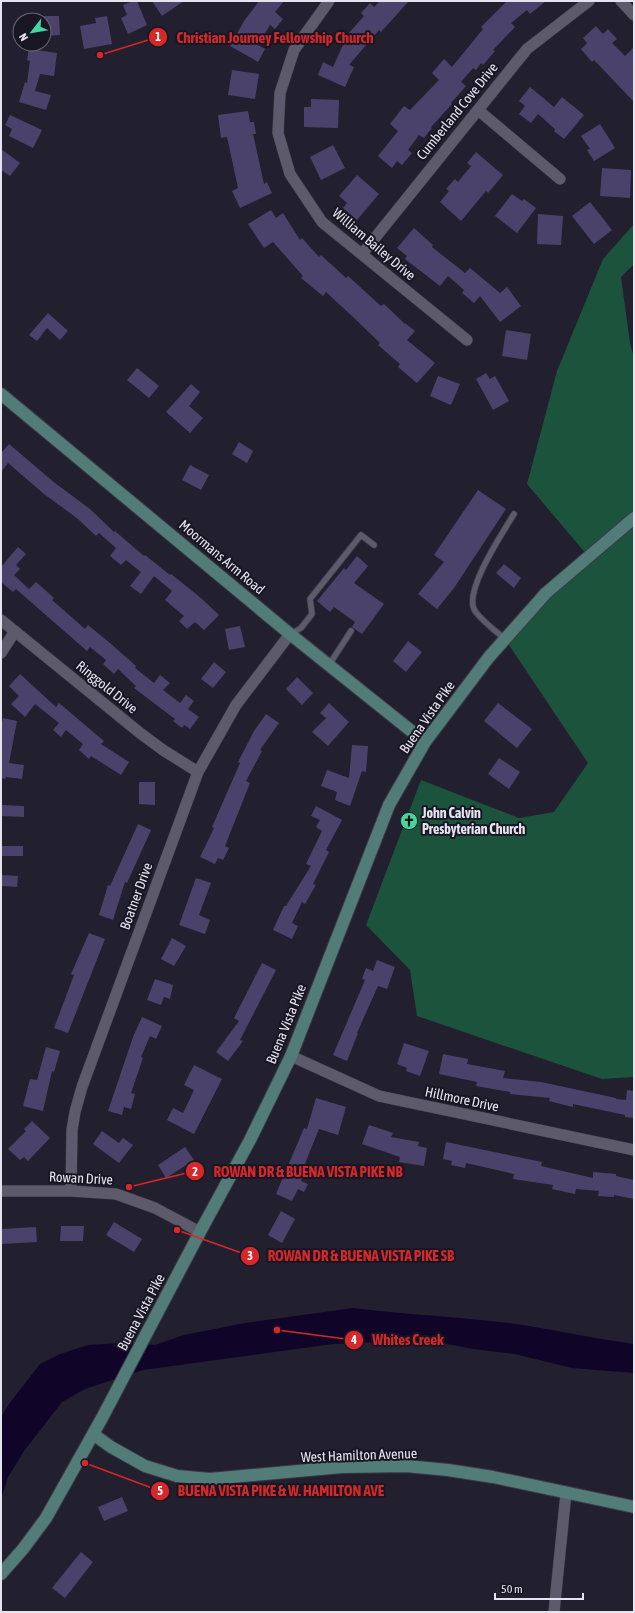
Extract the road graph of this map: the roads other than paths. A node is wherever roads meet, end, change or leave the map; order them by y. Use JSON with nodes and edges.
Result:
{"nodes":[{"id":1,"x":329,"y":1,"type":"edge"},
{"id":2,"x":589,"y":1,"type":"edge"},
{"id":3,"x":621,"y":1,"type":"edge"},
{"id":4,"x":634,"y":15,"type":"edge"},
{"id":5,"x":478,"y":110,"type":"junction"},
{"id":6,"x":560,"y":179,"type":"dead end"},
{"id":7,"x":362,"y":254,"type":"junction"},
{"id":8,"x":467,"y":340,"type":"dead end"},
{"id":9,"x":1,"y":394,"type":"edge"},
{"id":10,"x":514,"y":514,"type":"dead end"},
{"id":11,"x":634,"y":518,"type":"edge"},
{"id":12,"x":374,"y":545,"type":"dead end"},
{"id":13,"x":1,"y":620,"type":"edge"},
{"id":14,"x":15,"y":631,"type":"junction"},
{"id":15,"x":351,"y":631,"type":"dead end"},
{"id":16,"x":290,"y":634,"type":"junction"},
{"id":17,"x":505,"y":639,"type":"junction"},
{"id":18,"x":1,"y":653,"type":"edge"},
{"id":19,"x":329,"y":665,"type":"junction"},
{"id":20,"x":425,"y":742,"type":"junction"},
{"id":21,"x":198,"y":772,"type":"junction"},
{"id":22,"x":291,"y":1056,"type":"junction"},
{"id":23,"x":634,"y":1150,"type":"edge"},
{"id":24,"x":1,"y":1191,"type":"edge"},
{"id":25,"x":72,"y":1191,"type":"junction"},
{"id":26,"x":200,"y":1232,"type":"junction"},
{"id":27,"x":93,"y":1434,"type":"junction"},
{"id":28,"x":566,"y":1493,"type":"junction"},
{"id":29,"x":634,"y":1507,"type":"edge"},
{"id":30,"x":1,"y":1574,"type":"edge"},
{"id":31,"x":554,"y":1612,"type":"edge"}],
"edges":[{"from":1,"to":7,"type":"street","name":"William Bailey Drive"},
{"from":2,"to":5,"type":"street","name":"Cumberland Cove Drive"},
{"from":3,"to":4,"type":"street"},
{"from":5,"to":6,"type":"street"},
{"from":5,"to":7,"type":"street","name":"Cumberland Cove Drive"},
{"from":7,"to":8,"type":"street","name":"William Bailey Drive"},
{"from":9,"to":16,"type":"main road","name":"Moormans Arm Road"},
{"from":10,"to":17,"type":"lane"},
{"from":11,"to":17,"type":"main road","name":"Buena Vista Pike"},
{"from":12,"to":16,"type":"lane"},
{"from":13,"to":14,"type":"street","name":"Ringgold Drive"},
{"from":14,"to":18,"type":"street"},
{"from":14,"to":21,"type":"street","name":"Ringgold Drive"},
{"from":15,"to":19,"type":"lane"},
{"from":16,"to":19,"type":"main road","name":"Moormans Arm Road"},
{"from":16,"to":21,"type":"street","name":"Boatner Drive"},
{"from":17,"to":20,"type":"main road","name":"Buena Vista Pike"},
{"from":19,"to":20,"type":"main road","name":"Moormans Arm Road"},
{"from":20,"to":22,"type":"main road","name":"Buena Vista Pike"},
{"from":21,"to":25,"type":"street","name":"Boatner Drive"},
{"from":22,"to":23,"type":"street","name":"Hillmore Drive"},
{"from":22,"to":26,"type":"main road","name":"Buena Vista Pike"},
{"from":24,"to":25,"type":"street","name":"Rowan Drive"},
{"from":25,"to":26,"type":"street","name":"Rowan Drive"},
{"from":26,"to":27,"type":"main road","name":"Buena Vista Pike"},
{"from":27,"to":28,"type":"main road","name":"West Hamilton Avenue"},
{"from":27,"to":30,"type":"main road","name":"Buena Vista Pike"},
{"from":28,"to":29,"type":"main road","name":"West Hamilton Avenue"},
{"from":28,"to":31,"type":"street"}]}
